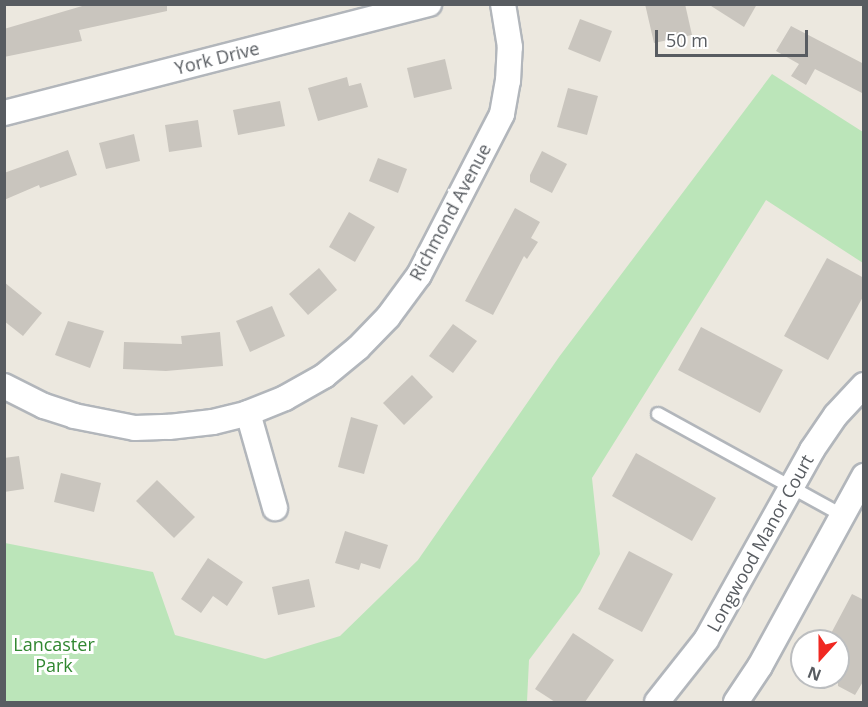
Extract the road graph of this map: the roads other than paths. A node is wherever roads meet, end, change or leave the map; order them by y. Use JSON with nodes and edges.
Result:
{"nodes":[{"id":1,"x":429,"y":4,"type":"edge"},
{"id":2,"x":503,"y":4,"type":"edge"},
{"id":3,"x":4,"y":113,"type":"edge"},
{"id":4,"x":864,"y":385,"type":"edge"},
{"id":5,"x":4,"y":386,"type":"edge"},
{"id":6,"x":248,"y":413,"type":"junction"},
{"id":7,"x":658,"y":414,"type":"dead end"},
{"id":8,"x":864,"y":476,"type":"edge"},
{"id":9,"x":792,"y":488,"type":"junction"},
{"id":10,"x":275,"y":507,"type":"dead end"},
{"id":11,"x":842,"y":515,"type":"junction"},
{"id":12,"x":657,"y":702,"type":"edge"},
{"id":13,"x":736,"y":702,"type":"edge"}],
"edges":[{"from":1,"to":3,"type":"street","name":"York Drive"},
{"from":2,"to":6,"type":"street","name":"Richmond Avenue"},
{"from":4,"to":9,"type":"street","name":"Longwood Manor Court"},
{"from":5,"to":6,"type":"street","name":"Richmond Avenue"},
{"from":6,"to":10,"type":"street"},
{"from":7,"to":9,"type":"lane"},
{"from":8,"to":11,"type":"street"},
{"from":9,"to":11,"type":"lane"},
{"from":9,"to":12,"type":"street","name":"Longwood Manor Court"},
{"from":11,"to":13,"type":"street"}]}
